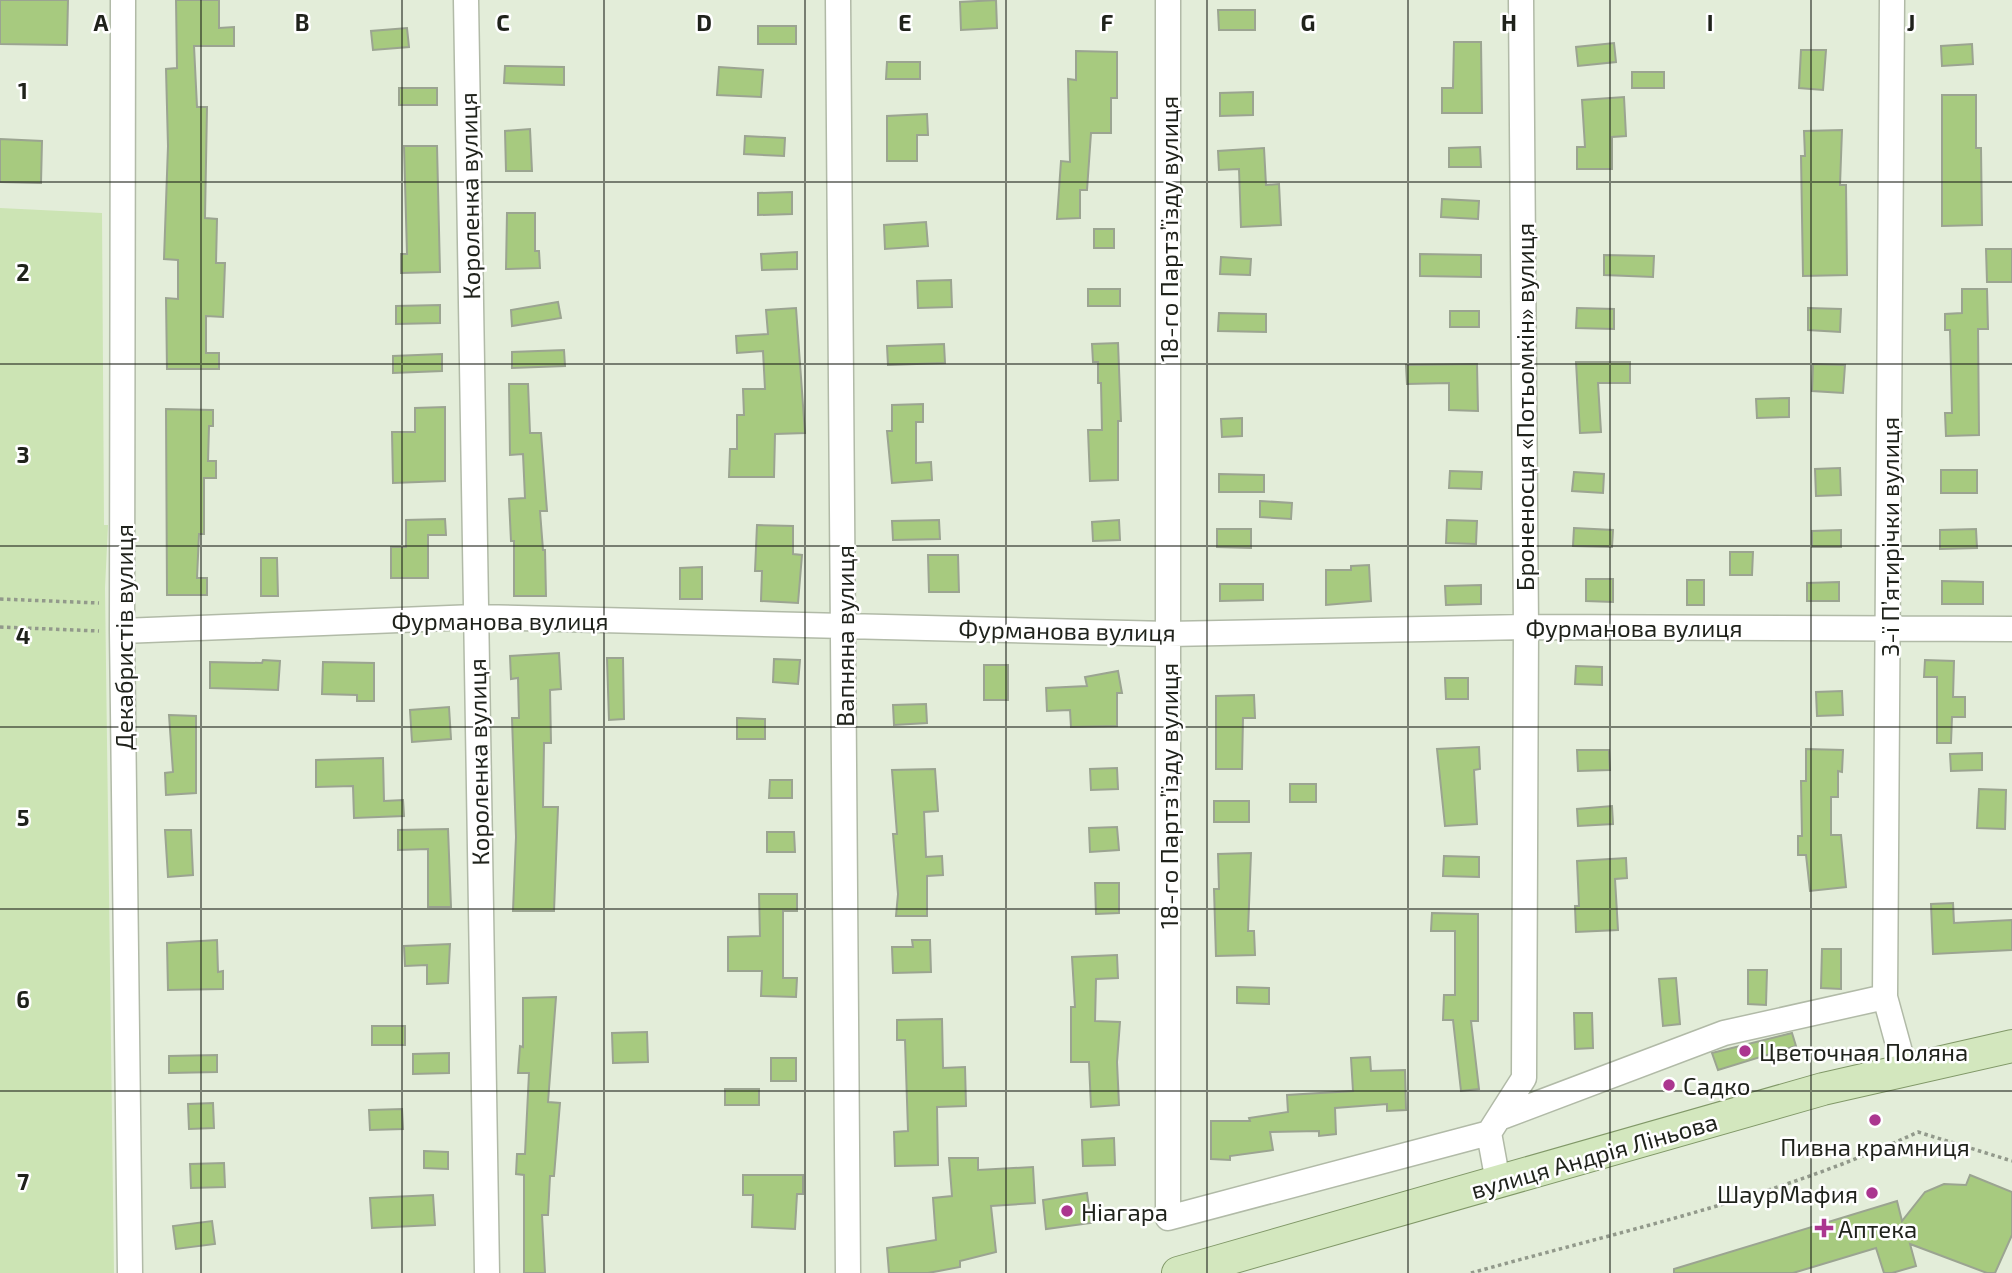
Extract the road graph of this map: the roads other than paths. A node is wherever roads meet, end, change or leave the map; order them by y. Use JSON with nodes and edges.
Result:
{"nodes":[{"id":1,"x":123,"y":0,"type":"edge"},
{"id":2,"x":466,"y":0,"type":"edge"},
{"id":3,"x":838,"y":0,"type":"edge"},
{"id":4,"x":1168,"y":0,"type":"edge"},
{"id":5,"x":1521,"y":0,"type":"edge"},
{"id":6,"x":1892,"y":0,"type":"edge"},
{"id":7,"x":475,"y":617,"type":"junction"},
{"id":8,"x":844,"y":624,"type":"junction"},
{"id":9,"x":1526,"y":627,"type":"junction"},
{"id":10,"x":1889,"y":628,"type":"junction"},
{"id":11,"x":2012,"y":629,"type":"edge"},
{"id":12,"x":122,"y":631,"type":"junction"},
{"id":13,"x":1168,"y":634,"type":"junction"},
{"id":14,"x":1885,"y":998,"type":"junction"},
{"id":15,"x":2012,"y":1045,"type":"edge"},
{"id":16,"x":1905,"y":1070,"type":"junction"},
{"id":17,"x":1494,"y":1126,"type":"junction"},
{"id":18,"x":1497,"y":1182,"type":"junction"},
{"id":19,"x":130,"y":1273,"type":"edge"},
{"id":20,"x":487,"y":1273,"type":"edge"},
{"id":21,"x":848,"y":1273,"type":"edge"},
{"id":22,"x":1178,"y":1273,"type":"edge"}],
"edges":[{"from":1,"to":12,"type":"street","name":"Декабристів вулиця"},
{"from":2,"to":7,"type":"street","name":"Короленка вулиця"},
{"from":3,"to":8,"type":"street","name":"Вапняна вулиця"},
{"from":4,"to":13,"type":"street","name":"18-го Партз’їзду вулиця"},
{"from":5,"to":9,"type":"street","name":"Броненосця «Потьомкін» вулиця"},
{"from":6,"to":10,"type":"street","name":"3-ї П’ятирічки вулиця"},
{"from":7,"to":8,"type":"street","name":"Фурманова вулиця"},
{"from":7,"to":12,"type":"street","name":"Фурманова вулиця"},
{"from":7,"to":20,"type":"street","name":"Короленка вулиця"},
{"from":8,"to":13,"type":"street","name":"Фурманова вулиця"},
{"from":8,"to":21,"type":"street","name":"Вапняна вулиця"},
{"from":9,"to":10,"type":"street","name":"Фурманова вулиця"},
{"from":9,"to":13,"type":"street","name":"Фурманова вулиця"},
{"from":9,"to":17,"type":"street","name":"Броненосця «Потьомкін» вулиця"},
{"from":10,"to":11,"type":"street","name":"Фурманова вулиця"},
{"from":10,"to":14,"type":"street","name":"3-ї П’ятирічки вулиця"},
{"from":12,"to":19,"type":"street","name":"Декабристів вулиця"},
{"from":13,"to":17,"type":"street","name":"18-го Партз’їзду вулиця"},
{"from":14,"to":16,"type":"street","name":"3-ї П’ятирічки вулиця"},
{"from":14,"to":17,"type":"street"},
{"from":15,"to":16,"type":"main road","name":"вулиця Андрія Ліньова"},
{"from":16,"to":18,"type":"main road","name":"вулиця Андрія Ліньова"},
{"from":17,"to":18,"type":"street"},
{"from":18,"to":22,"type":"main road","name":"вулиця Андрія Ліньова"}]}
